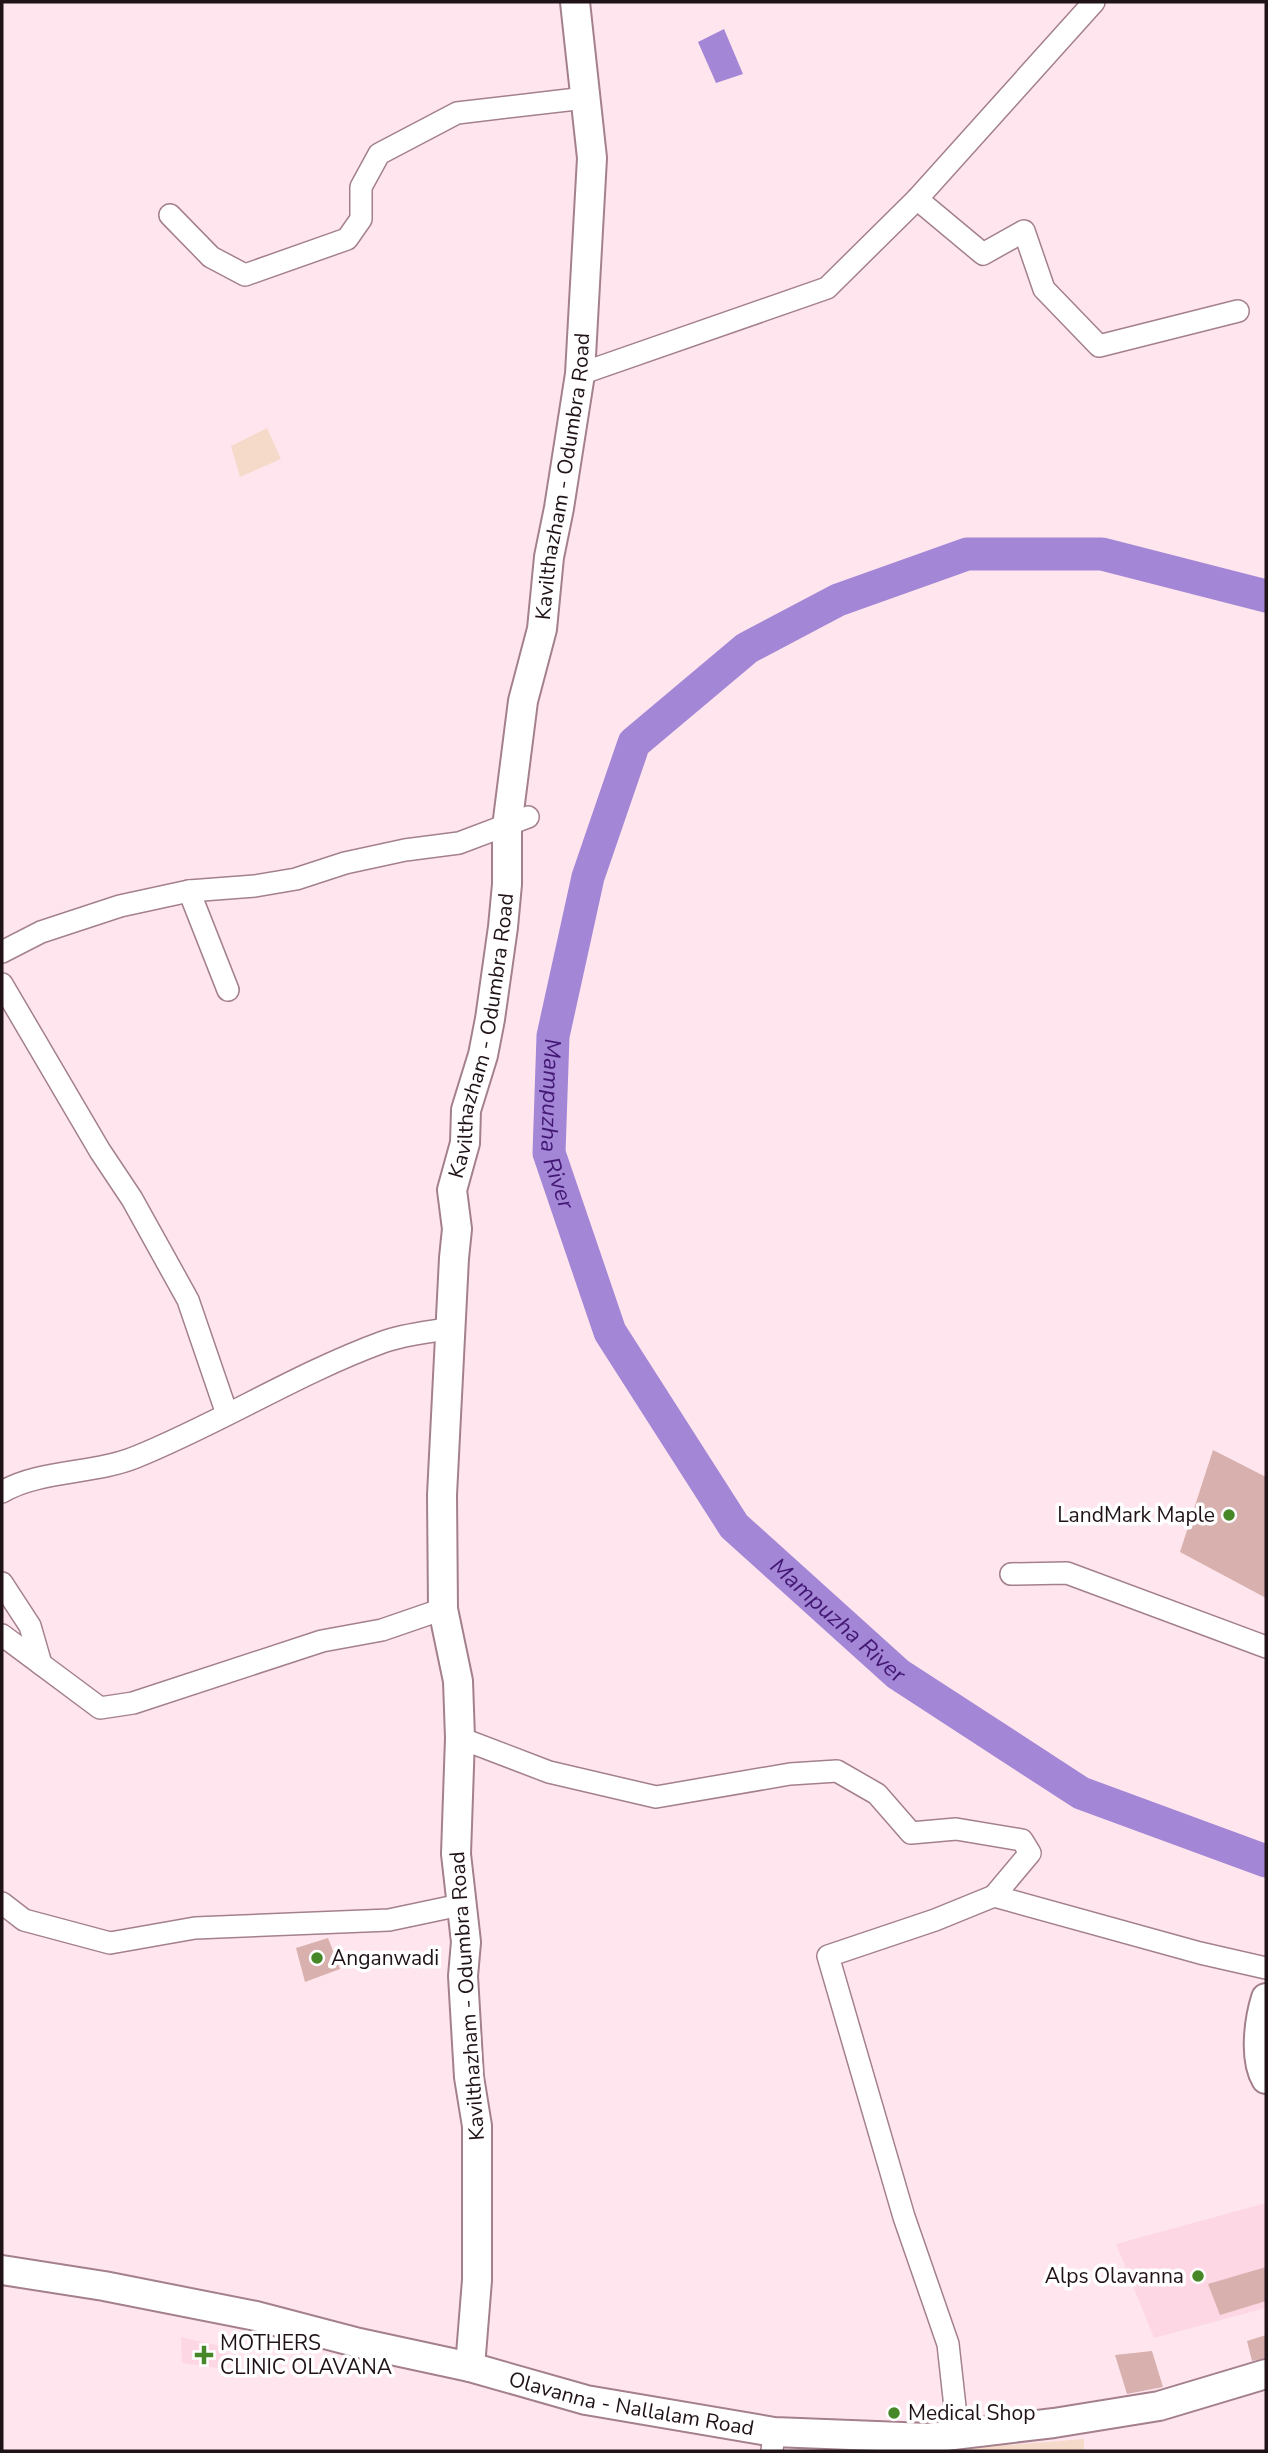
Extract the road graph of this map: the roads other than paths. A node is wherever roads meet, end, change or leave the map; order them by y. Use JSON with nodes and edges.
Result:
{"nodes":[{"id":1,"x":575,"y":2,"type":"edge"},
{"id":2,"x":1094,"y":2,"type":"edge"},
{"id":3,"x":585,"y":98,"type":"junction"},
{"id":4,"x":917,"y":199,"type":"junction"},
{"id":5,"x":170,"y":215,"type":"dead end"},
{"id":6,"x":1238,"y":311,"type":"dead end"},
{"id":7,"x":580,"y":374,"type":"junction"},
{"id":8,"x":517,"y":822,"type":"junction"},
{"id":9,"x":189,"y":891,"type":"junction"},
{"id":10,"x":2,"y":951,"type":"edge"},
{"id":11,"x":2,"y":984,"type":"edge"},
{"id":12,"x":228,"y":990,"type":"dead end"},
{"id":13,"x":452,"y":1328,"type":"junction"},
{"id":14,"x":228,"y":1414,"type":"junction"},
{"id":15,"x":2,"y":1492,"type":"edge"},
{"id":16,"x":1011,"y":1574,"type":"dead end"},
{"id":17,"x":2,"y":1583,"type":"edge"},
{"id":18,"x":443,"y":1609,"type":"junction"},
{"id":19,"x":2,"y":1635,"type":"edge"},
{"id":20,"x":1266,"y":1647,"type":"edge"},
{"id":21,"x":41,"y":1664,"type":"junction"},
{"id":22,"x":460,"y":1738,"type":"junction"},
{"id":23,"x":994,"y":1896,"type":"junction"},
{"id":24,"x":2,"y":1903,"type":"edge"},
{"id":25,"x":460,"y":1905,"type":"junction"},
{"id":26,"x":1266,"y":1968,"type":"edge"},
{"id":27,"x":1266,"y":1998,"type":"edge"},
{"id":28,"x":1266,"y":2079,"type":"edge"},
{"id":29,"x":2,"y":2270,"type":"edge"},
{"id":30,"x":470,"y":2367,"type":"junction"},
{"id":31,"x":1266,"y":2374,"type":"edge"},
{"id":32,"x":958,"y":2434,"type":"junction"},
{"id":33,"x":773,"y":2442,"type":"edge"}],
"edges":[{"from":1,"to":3,"type":"main road","name":"Kavilthazham - Odumbra Road"},
{"from":2,"to":4,"type":"street"},
{"from":3,"to":5,"type":"street"},
{"from":3,"to":7,"type":"main road","name":"Kavilthazham - Odumbra Road"},
{"from":4,"to":6,"type":"street"},
{"from":4,"to":7,"type":"street"},
{"from":7,"to":8,"type":"main road","name":"Kavilthazham - Odumbra Road"},
{"from":8,"to":9,"type":"street"},
{"from":8,"to":13,"type":"main road","name":"Kavilthazham - Odumbra Road"},
{"from":9,"to":10,"type":"street"},
{"from":9,"to":12,"type":"street"},
{"from":11,"to":14,"type":"street"},
{"from":13,"to":14,"type":"street"},
{"from":13,"to":18,"type":"main road","name":"Kavilthazham - Odumbra Road"},
{"from":14,"to":15,"type":"street"},
{"from":16,"to":20,"type":"street"},
{"from":17,"to":21,"type":"street"},
{"from":18,"to":21,"type":"street"},
{"from":18,"to":22,"type":"main road","name":"Kavilthazham - Odumbra Road"},
{"from":19,"to":21,"type":"street"},
{"from":22,"to":23,"type":"street"},
{"from":22,"to":25,"type":"main road","name":"Kavilthazham - Odumbra Road"},
{"from":23,"to":26,"type":"street"},
{"from":23,"to":32,"type":"street"},
{"from":24,"to":25,"type":"street"},
{"from":25,"to":30,"type":"main road","name":"Kavilthazham - Odumbra Road"},
{"from":27,"to":28,"type":"main road"},
{"from":29,"to":30,"type":"main road","name":"Olavanna - Nallalam Road"},
{"from":30,"to":33,"type":"main road","name":"Olavanna - Nallalam Road"},
{"from":31,"to":32,"type":"main road","name":"Olavanna - Nallalam Road"},
{"from":32,"to":33,"type":"main road","name":"Olavanna - Nallalam Road"}]}
